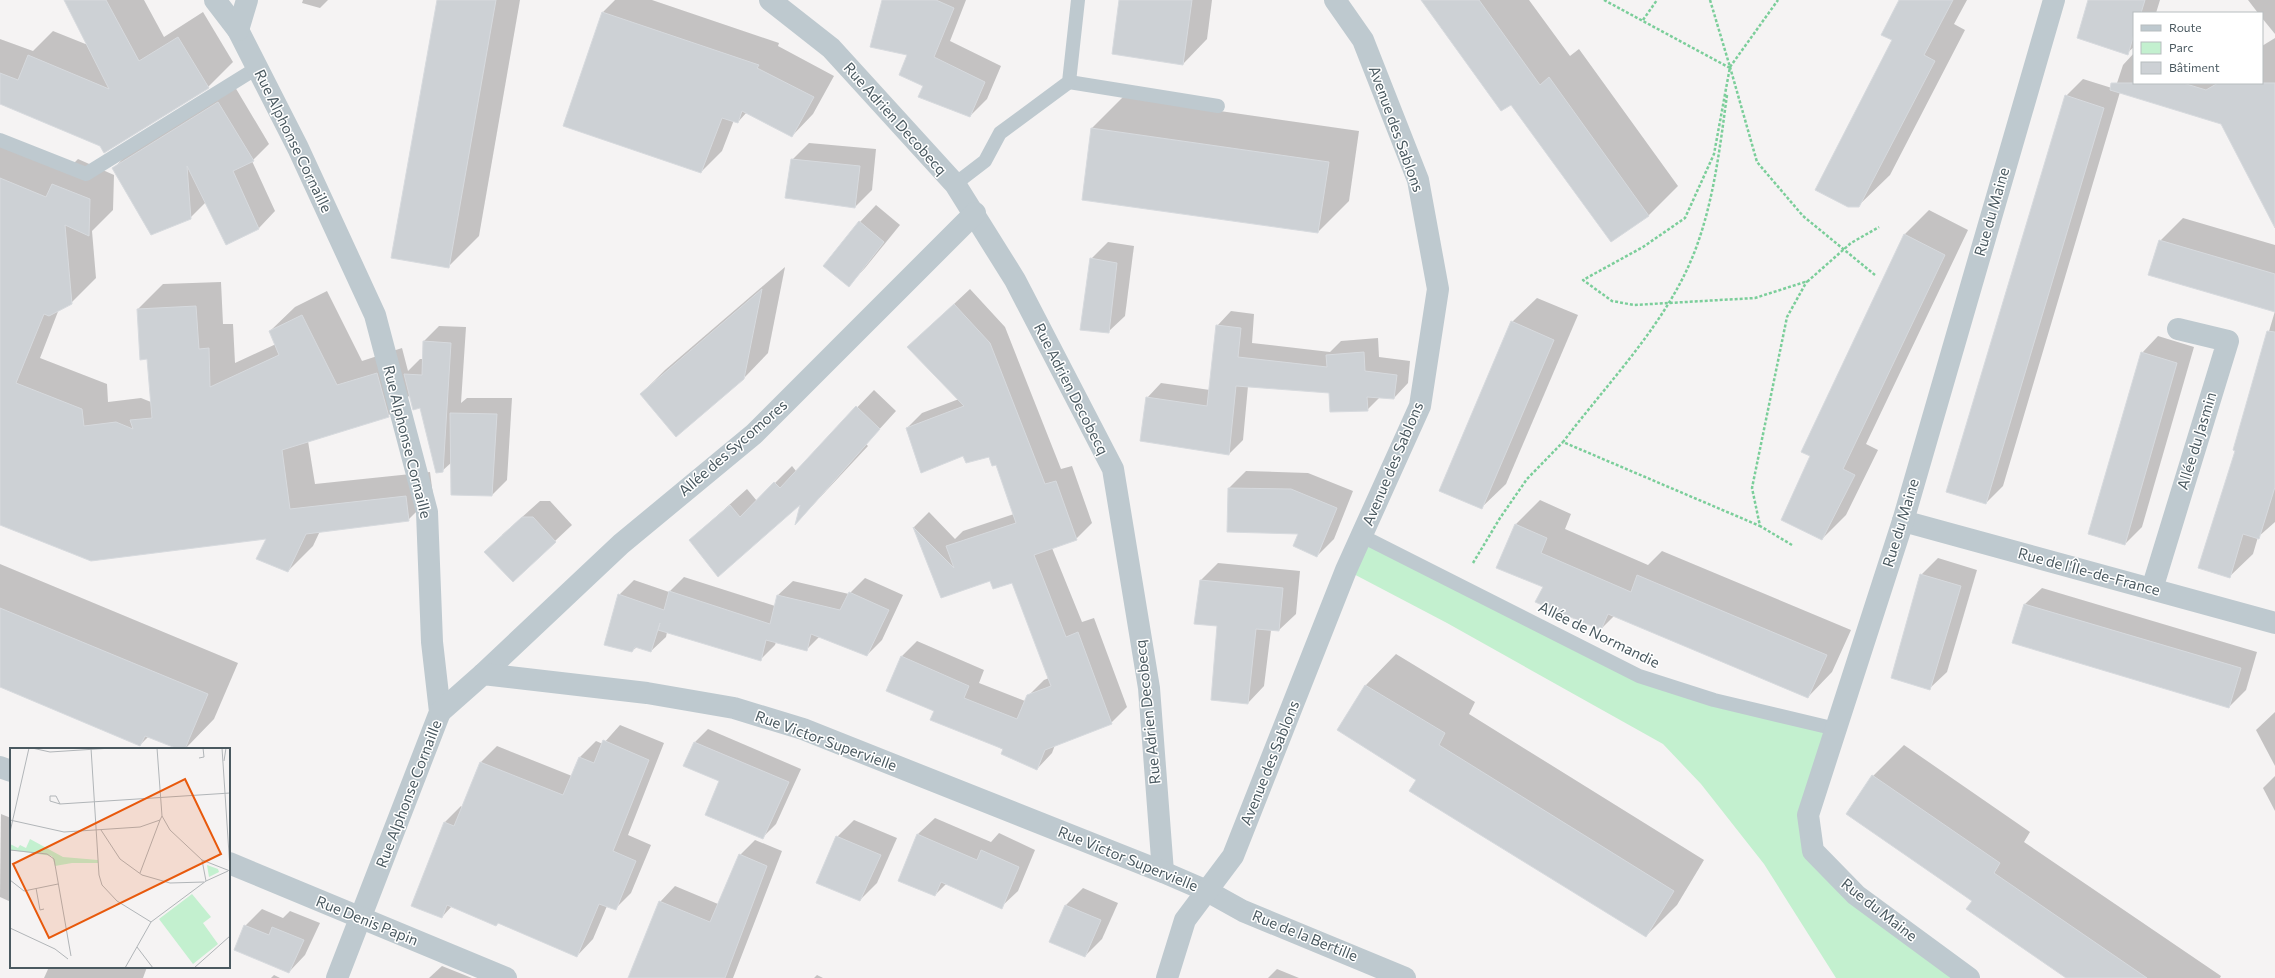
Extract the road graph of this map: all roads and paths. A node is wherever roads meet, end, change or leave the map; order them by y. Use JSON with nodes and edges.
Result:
{"nodes":[{"id":1,"x":215,"y":0,"type":"edge"},
{"id":2,"x":247,"y":0,"type":"edge"},
{"id":3,"x":770,"y":0,"type":"edge"},
{"id":4,"x":1078,"y":0,"type":"edge"},
{"id":5,"x":1335,"y":0,"type":"edge"},
{"id":6,"x":1604,"y":0,"type":"edge"},
{"id":7,"x":1657,"y":0,"type":"edge"},
{"id":8,"x":1710,"y":0,"type":"edge"},
{"id":9,"x":1778,"y":0,"type":"edge"},
{"id":10,"x":2054,"y":0,"type":"edge"},
{"id":11,"x":1643,"y":20,"type":"junction"},
{"id":12,"x":238,"y":30,"type":"junction"},
{"id":13,"x":1730,"y":67,"type":"junction"},
{"id":14,"x":257,"y":68,"type":"junction"},
{"id":15,"x":1069,"y":82,"type":"junction"},
{"id":16,"x":1218,"y":106,"type":"dead end"},
{"id":17,"x":0,"y":140,"type":"edge"},
{"id":18,"x":955,"y":184,"type":"junction"},
{"id":19,"x":975,"y":213,"type":"junction"},
{"id":20,"x":1879,"y":227,"type":"dead end"},
{"id":21,"x":1845,"y":249,"type":"junction"},
{"id":22,"x":1875,"y":275,"type":"dead end"},
{"id":23,"x":1808,"y":281,"type":"junction"},
{"id":24,"x":1668,"y":303,"type":"junction"},
{"id":25,"x":2178,"y":329,"type":"dead end"},
{"id":26,"x":1563,"y":442,"type":"junction"},
{"id":27,"x":1903,"y":521,"type":"junction"},
{"id":28,"x":1760,"y":526,"type":"junction"},
{"id":29,"x":1362,"y":536,"type":"junction"},
{"id":30,"x":1792,"y":545,"type":"dead end"},
{"id":31,"x":1460,"y":585,"type":"junction"},
{"id":32,"x":2152,"y":589,"type":"junction"},
{"id":33,"x":2275,"y":623,"type":"edge"},
{"id":34,"x":483,"y":674,"type":"junction"},
{"id":35,"x":440,"y":712,"type":"junction"},
{"id":36,"x":1836,"y":729,"type":"junction"},
{"id":37,"x":0,"y":767,"type":"edge"},
{"id":38,"x":10,"y":771,"type":"edge"},
{"id":39,"x":230,"y":863,"type":"edge"},
{"id":40,"x":1163,"y":872,"type":"junction"},
{"id":41,"x":1207,"y":891,"type":"junction"},
{"id":42,"x":361,"y":919,"type":"junction"},
{"id":43,"x":338,"y":978,"type":"edge"},
{"id":44,"x":506,"y":978,"type":"edge"},
{"id":45,"x":1167,"y":978,"type":"edge"},
{"id":46,"x":1405,"y":978,"type":"edge"},
{"id":47,"x":1969,"y":978,"type":"edge"}],
"edges":[{"from":1,"to":12,"type":"street","name":"Rue Alphonse Cornaille"},
{"from":2,"to":12,"type":"street"},
{"from":3,"to":18,"type":"street","name":"Rue Adrien Decobecq"},
{"from":4,"to":15,"type":"lane"},
{"from":5,"to":29,"type":"street","name":"Avenue des Sablons"},
{"from":6,"to":11,"type":"path"},
{"from":7,"to":11,"type":"path"},
{"from":8,"to":13,"type":"path"},
{"from":9,"to":13,"type":"path"},
{"from":10,"to":27,"type":"street","name":"Rue du Maine"},
{"from":11,"to":13,"type":"path"},
{"from":12,"to":14,"type":"street","name":"Rue Alphonse Cornaille"},
{"from":13,"to":21,"type":"path"},
{"from":13,"to":24,"type":"path"},
{"from":13,"to":24,"type":"path"},
{"from":14,"to":17,"type":"lane"},
{"from":14,"to":35,"type":"street","name":"Rue Alphonse Cornaille"},
{"from":15,"to":16,"type":"lane"},
{"from":15,"to":18,"type":"lane"},
{"from":18,"to":19,"type":"street","name":"Rue Adrien Decobecq"},
{"from":19,"to":34,"type":"street","name":"Allée des Sycomores"},
{"from":19,"to":40,"type":"street","name":"Rue Adrien Decobecq"},
{"from":20,"to":21,"type":"path"},
{"from":21,"to":22,"type":"path"},
{"from":21,"to":23,"type":"path"},
{"from":23,"to":24,"type":"path"},
{"from":23,"to":28,"type":"path"},
{"from":24,"to":26,"type":"path"},
{"from":25,"to":32,"type":"street","name":"Allée du Jasmin"},
{"from":26,"to":28,"type":"path"},
{"from":26,"to":31,"type":"path"},
{"from":27,"to":32,"type":"street","name":"Rue de l'Île-de-France"},
{"from":27,"to":36,"type":"street","name":"Rue du Maine"},
{"from":28,"to":30,"type":"path"},
{"from":29,"to":31,"type":"lane","name":"Allée de Normandie"},
{"from":29,"to":41,"type":"street","name":"Avenue des Sablons"},
{"from":31,"to":36,"type":"lane","name":"Allée de Normandie"},
{"from":32,"to":33,"type":"street","name":"Rue de l'Île-de-France"},
{"from":34,"to":35,"type":"street"},
{"from":34,"to":40,"type":"street","name":"Rue Victor Supervielle"},
{"from":35,"to":42,"type":"street","name":"Rue Alphonse Cornaille"},
{"from":36,"to":47,"type":"street","name":"Rue du Maine"},
{"from":37,"to":38,"type":"street"},
{"from":39,"to":42,"type":"street","name":"Rue Denis Papin"},
{"from":40,"to":41,"type":"street","name":"Rue Victor Supervielle"},
{"from":41,"to":45,"type":"street","name":"Avenue des Sablons"},
{"from":41,"to":46,"type":"street","name":"Rue de la Bertille"},
{"from":42,"to":43,"type":"street","name":"Rue Alphonse Cornaille"},
{"from":42,"to":44,"type":"street","name":"Rue Denis Papin"}]}
